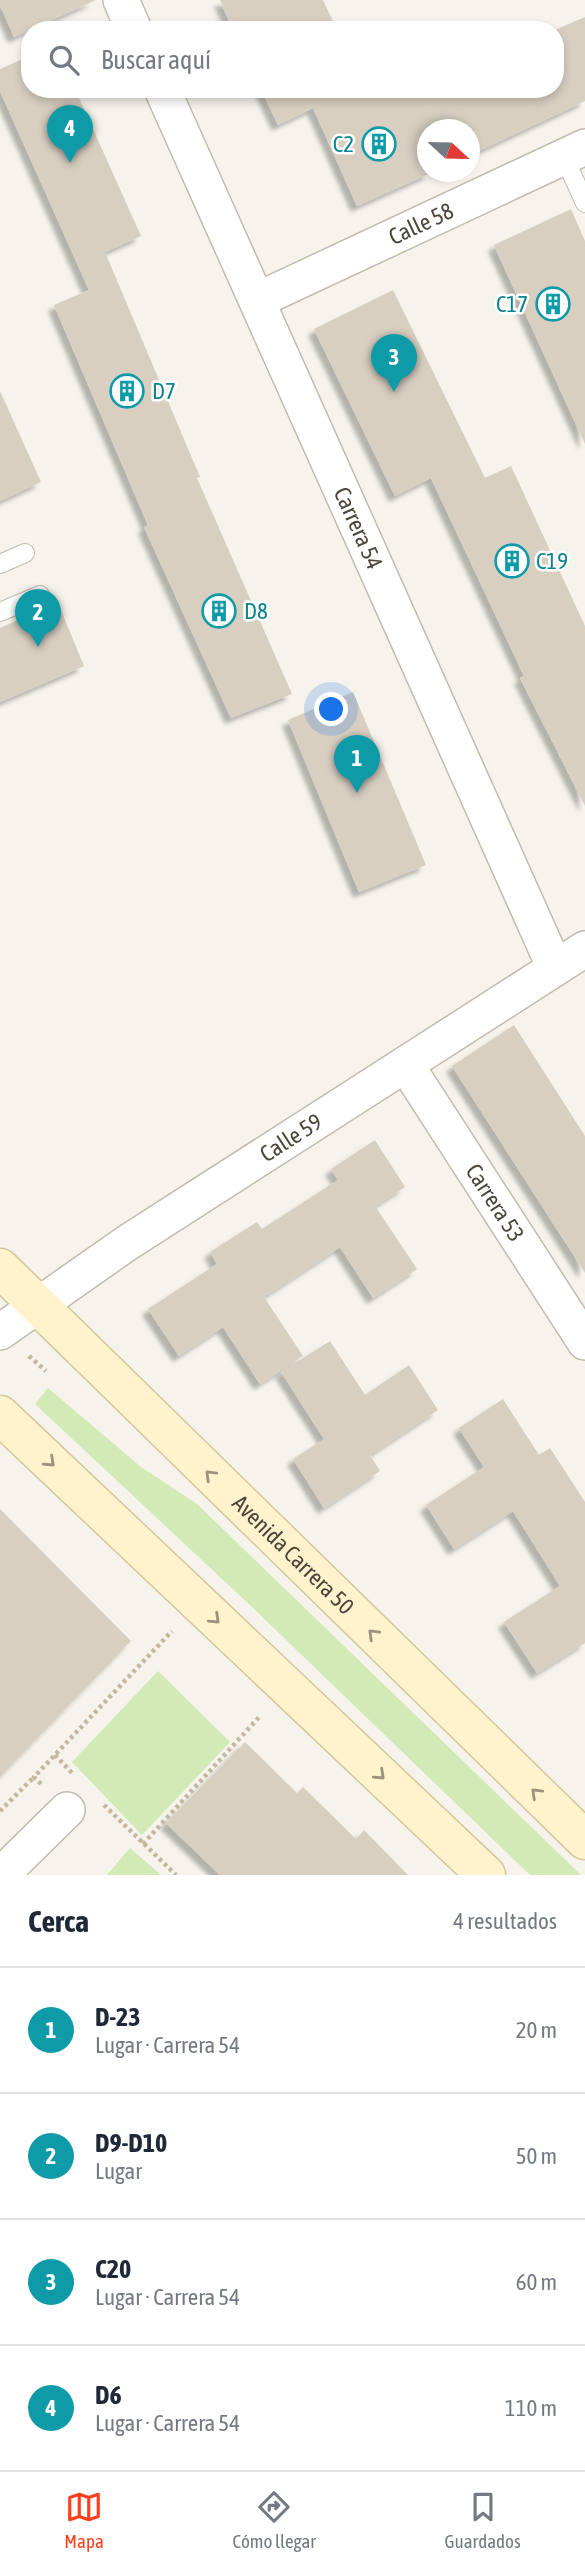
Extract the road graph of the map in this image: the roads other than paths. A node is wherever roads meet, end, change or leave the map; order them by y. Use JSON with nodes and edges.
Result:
{"nodes":[{"id":1,"x":121,"y":0,"type":"edge"},
{"id":2,"x":130,"y":21,"type":"edge"},
{"id":3,"x":166,"y":98,"type":"edge"},
{"id":4,"x":575,"y":152,"type":"edge"},
{"id":5,"x":585,"y":203,"type":"edge"},
{"id":6,"x":258,"y":300,"type":"junction"},
{"id":7,"x":25,"y":553,"type":"dead end"},
{"id":8,"x":0,"y":564,"type":"edge"},
{"id":9,"x":40,"y":595,"type":"dead end"},
{"id":10,"x":0,"y":612,"type":"edge"},
{"id":11,"x":585,"y":949,"type":"edge"},
{"id":12,"x":555,"y":968,"type":"junction"},
{"id":13,"x":406,"y":1065,"type":"junction"},
{"id":14,"x":0,"y":1268,"type":"edge"},
{"id":15,"x":37,"y":1305,"type":"junction"},
{"id":16,"x":0,"y":1332,"type":"edge"},
{"id":17,"x":585,"y":1342,"type":"edge"},
{"id":18,"x":0,"y":1415,"type":"edge"},
{"id":19,"x":67,"y":1810,"type":"road end"},
{"id":20,"x":585,"y":1840,"type":"edge"},
{"id":21,"x":1,"y":1875,"type":"edge"},
{"id":22,"x":486,"y":1875,"type":"edge"}],
"edges":[{"from":1,"to":2,"type":"street"},
{"from":3,"to":6,"type":"street","name":"Carrera 54"},
{"from":4,"to":5,"type":"lane"},
{"from":4,"to":6,"type":"street","name":"Calle 58"},
{"from":6,"to":12,"type":"street","name":"Carrera 54"},
{"from":7,"to":8,"type":"lane"},
{"from":9,"to":10,"type":"lane"},
{"from":11,"to":12,"type":"street","name":"Calle 59"},
{"from":12,"to":13,"type":"street","name":"Calle 59"},
{"from":13,"to":15,"type":"street","name":"Calle 59"},
{"from":13,"to":17,"type":"street","name":"Carrera 53"},
{"from":14,"to":15,"type":"main road","name":"Avenida Carrera 50"},
{"from":15,"to":16,"type":"street","name":"Calle 59"},
{"from":20,"to":15,"type":"main road","name":"Avenida Carrera 50","one_way":true},
{"from":18,"to":22,"type":"main road","one_way":true},
{"from":19,"to":21,"type":"street"}]}
